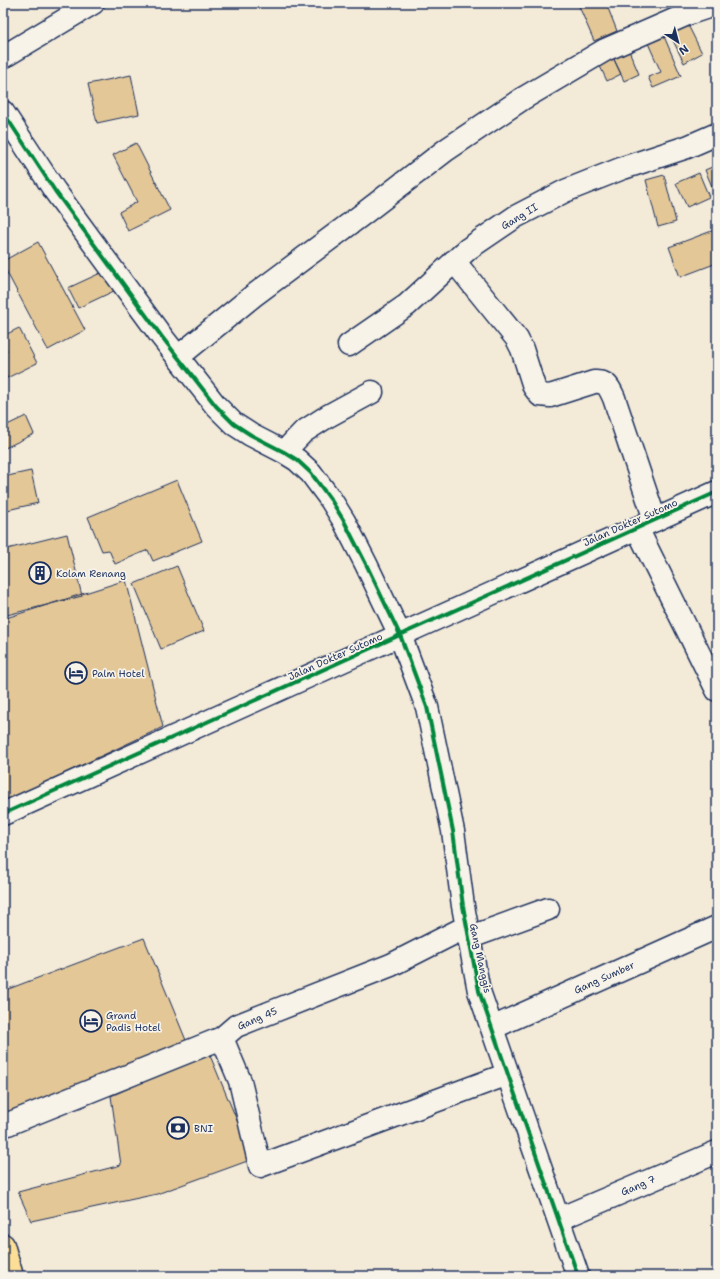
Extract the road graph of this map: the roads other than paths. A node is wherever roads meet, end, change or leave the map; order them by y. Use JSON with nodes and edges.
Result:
{"nodes":[{"id":1,"x":93,"y":3,"type":"edge"},
{"id":2,"x":717,"y":4,"type":"edge"},
{"id":3,"x":3,"y":56,"type":"edge"},
{"id":4,"x":3,"y":112,"type":"edge"},
{"id":5,"x":717,"y":134,"type":"edge"},
{"id":6,"x":454,"y":261,"type":"junction"},
{"id":7,"x":349,"y":345,"type":"dead end"},
{"id":8,"x":178,"y":357,"type":"junction"},
{"id":9,"x":372,"y":392,"type":"dead end"},
{"id":10,"x":284,"y":452,"type":"junction"},
{"id":11,"x":717,"y":492,"type":"edge"},
{"id":12,"x":646,"y":524,"type":"junction"},
{"id":13,"x":400,"y":635,"type":"junction"},
{"id":14,"x":717,"y":690,"type":"edge"},
{"id":15,"x":3,"y":814,"type":"edge"},
{"id":16,"x":548,"y":909,"type":"dead end"},
{"id":17,"x":717,"y":927,"type":"edge"},
{"id":18,"x":467,"y":932,"type":"junction"},
{"id":19,"x":492,"y":1028,"type":"junction"},
{"id":20,"x":222,"y":1038,"type":"junction"},
{"id":21,"x":508,"y":1074,"type":"junction"},
{"id":22,"x":3,"y":1126,"type":"edge"},
{"id":23,"x":717,"y":1152,"type":"edge"},
{"id":24,"x":559,"y":1219,"type":"junction"},
{"id":25,"x":3,"y":1245,"type":"edge"},
{"id":26,"x":12,"y":1276,"type":"edge"},
{"id":27,"x":578,"y":1276,"type":"edge"}],
"edges":[{"from":1,"to":3,"type":"street"},
{"from":2,"to":8,"type":"street"},
{"from":4,"to":8,"type":"street","name":"Gang Manggis"},
{"from":5,"to":6,"type":"street","name":"Gang II"},
{"from":6,"to":7,"type":"street","name":"Gang II"},
{"from":6,"to":12,"type":"street"},
{"from":8,"to":10,"type":"street","name":"Gang Manggis"},
{"from":9,"to":10,"type":"street"},
{"from":10,"to":13,"type":"street","name":"Gang Manggis"},
{"from":11,"to":12,"type":"street","name":"Jalan Dokter Sutomo"},
{"from":12,"to":13,"type":"street","name":"Jalan Dokter Sutomo"},
{"from":12,"to":14,"type":"street"},
{"from":13,"to":15,"type":"street","name":"Jalan Dokter Sutomo"},
{"from":13,"to":18,"type":"street","name":"Gang Manggis"},
{"from":16,"to":18,"type":"street","name":"Gang 45"},
{"from":17,"to":19,"type":"street","name":"Gang Sumber"},
{"from":18,"to":19,"type":"street","name":"Gang Manggis"},
{"from":18,"to":20,"type":"street","name":"Gang 45"},
{"from":19,"to":21,"type":"street","name":"Gang Manggis"},
{"from":20,"to":21,"type":"street"},
{"from":20,"to":22,"type":"street","name":"Gang 45"},
{"from":21,"to":24,"type":"street","name":"Gang Manggis"},
{"from":23,"to":24,"type":"street","name":"Gang 7"},
{"from":24,"to":27,"type":"street","name":"Gang Manggis"},
{"from":25,"to":26,"type":"main road"}]}
